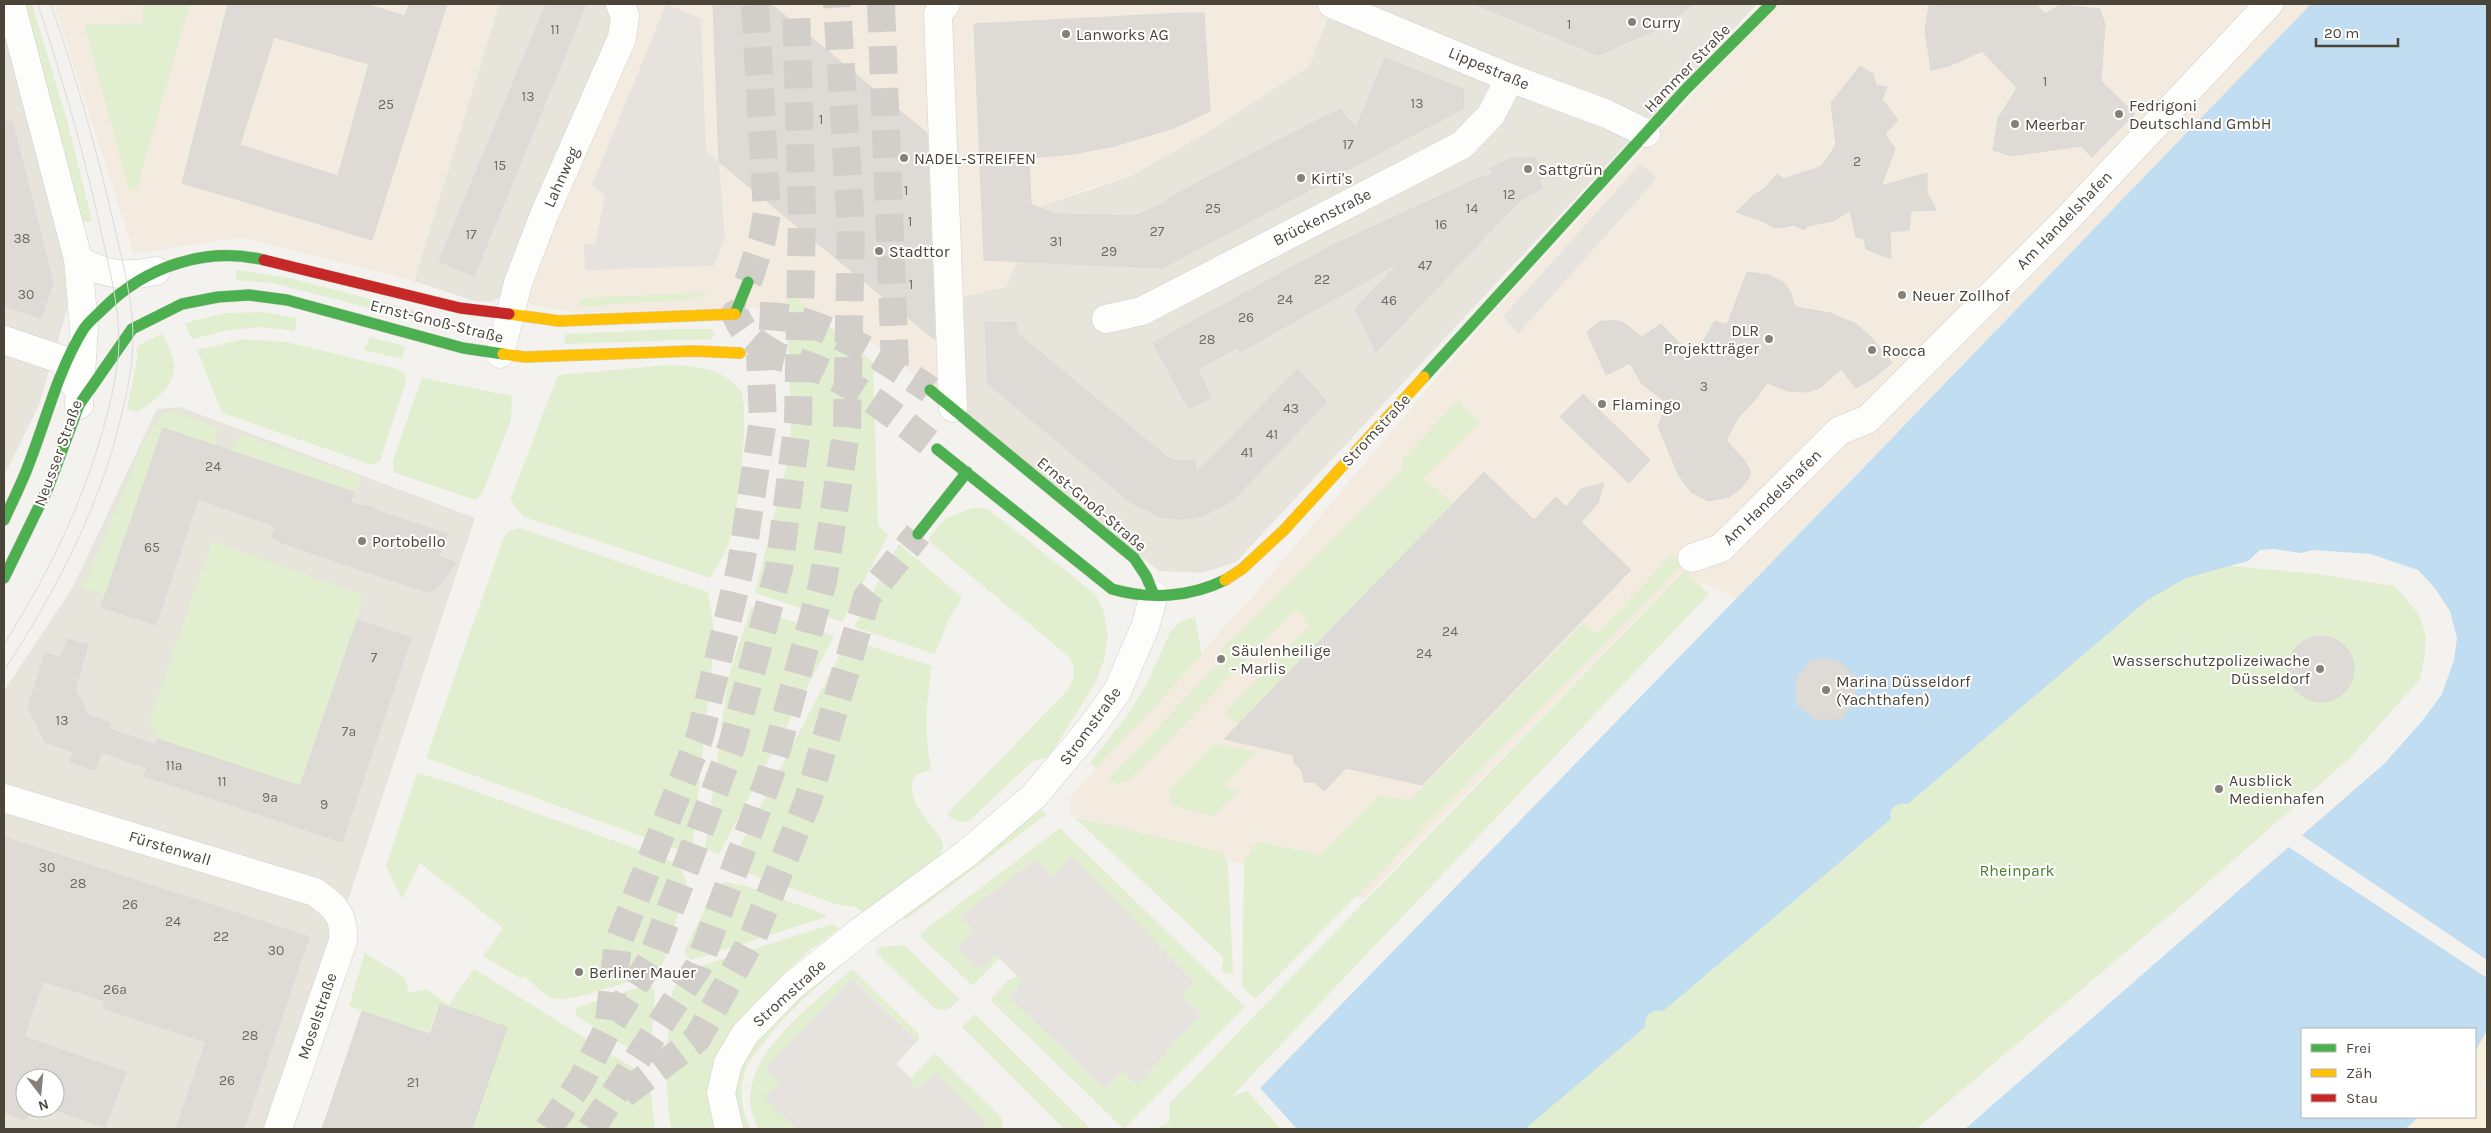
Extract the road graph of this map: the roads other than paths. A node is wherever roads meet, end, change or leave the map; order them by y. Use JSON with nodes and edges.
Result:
{"nodes":[{"id":1,"x":11,"y":4,"type":"edge"},
{"id":2,"x":620,"y":4,"type":"edge"},
{"id":3,"x":946,"y":4,"type":"edge"},
{"id":4,"x":1332,"y":4,"type":"edge"},
{"id":5,"x":1771,"y":4,"type":"edge"},
{"id":6,"x":2269,"y":4,"type":"edge"},
{"id":7,"x":1510,"y":78,"type":"junction"},
{"id":8,"x":1646,"y":134,"type":"junction"},
{"id":9,"x":78,"y":259,"type":"junction"},
{"id":10,"x":156,"y":271,"type":"junction"},
{"id":11,"x":748,"y":282,"type":"tunnel mouth"},
{"id":12,"x":510,"y":314,"type":"junction"},
{"id":13,"x":1106,"y":319,"type":"dead end"},
{"id":14,"x":84,"y":328,"type":"junction"},
{"id":15,"x":4,"y":340,"type":"edge"},
{"id":16,"x":740,"y":353,"type":"dead end"},
{"id":17,"x":500,"y":354,"type":"junction"},
{"id":18,"x":66,"y":361,"type":"junction"},
{"id":19,"x":930,"y":390,"type":"tunnel mouth"},
{"id":20,"x":79,"y":405,"type":"junction"},
{"id":21,"x":957,"y":411,"type":"junction"},
{"id":22,"x":966,"y":432,"type":"dead end"},
{"id":23,"x":937,"y":449,"type":"tunnel mouth"},
{"id":24,"x":970,"y":459,"type":"dead end"},
{"id":25,"x":967,"y":472,"type":"junction"},
{"id":26,"x":4,"y":520,"type":"edge"},
{"id":27,"x":918,"y":534,"type":"tunnel mouth"},
{"id":28,"x":1692,"y":558,"type":"dead end"},
{"id":29,"x":4,"y":578,"type":"edge"},
{"id":30,"x":1154,"y":595,"type":"junction"},
{"id":31,"x":4,"y":798,"type":"edge"},
{"id":32,"x":332,"y":905,"type":"joint"},
{"id":33,"x":278,"y":1129,"type":"edge"},
{"id":34,"x":730,"y":1129,"type":"edge"}],
"edges":[{"from":1,"to":9,"type":"street","name":"Neusser Straße"},
{"from":2,"to":12,"type":"street","name":"Lahnweg"},
{"from":3,"to":21,"type":"street"},
{"from":4,"to":7,"type":"street","name":"Lippestraße"},
{"from":5,"to":8,"type":"main road","name":"Hammer Straße"},
{"from":6,"to":28,"type":"street","name":"Am Handelshafen"},
{"from":7,"to":8,"type":"street","name":"Lippestraße"},
{"from":7,"to":13,"type":"street","name":"Brückenstraße"},
{"from":8,"to":30,"type":"main road","name":"Stromstraße"},
{"from":9,"to":10,"type":"street"},
{"from":9,"to":14,"type":"street","name":"Neusser Straße"},
{"from":10,"to":12,"type":"main road","name":"Ernst-Gnoß-Straße"},
{"from":10,"to":14,"type":"main road","name":"Ernst-Gnoß-Straße"},
{"from":11,"to":12,"type":"main road","name":"Ernst-Gnoß-Straße"},
{"from":12,"to":17,"type":"street","name":"Lahnweg"},
{"from":14,"to":18,"type":"main road","name":"Ernst-Gnoß-Straße"},
{"from":14,"to":20,"type":"street","name":"Neusser Straße"},
{"from":15,"to":18,"type":"street"},
{"from":16,"to":17,"type":"main road","name":"Ernst-Gnoß-Straße"},
{"from":17,"to":20,"type":"main road","name":"Ernst-Gnoß-Straße"},
{"from":18,"to":20,"type":"street"},
{"from":18,"to":26,"type":"main road","name":"Neusser Straße"},
{"from":19,"to":21,"type":"main road","name":"Ernst-Gnoß-Straße"},
{"from":20,"to":29,"type":"main road","name":"Neusser Straße"},
{"from":21,"to":22,"type":"main road"},
{"from":21,"to":30,"type":"main road","name":"Ernst-Gnoß-Straße"},
{"from":23,"to":25,"type":"main road"},
{"from":24,"to":25,"type":"main road"},
{"from":25,"to":27,"type":"main road"},
{"from":25,"to":30,"type":"main road"},
{"from":30,"to":34,"type":"street","name":"Stromstraße"},
{"from":31,"to":32,"type":"street","name":"Fürstenwall"},
{"from":32,"to":33,"type":"street","name":"Moselstraße"}]}
